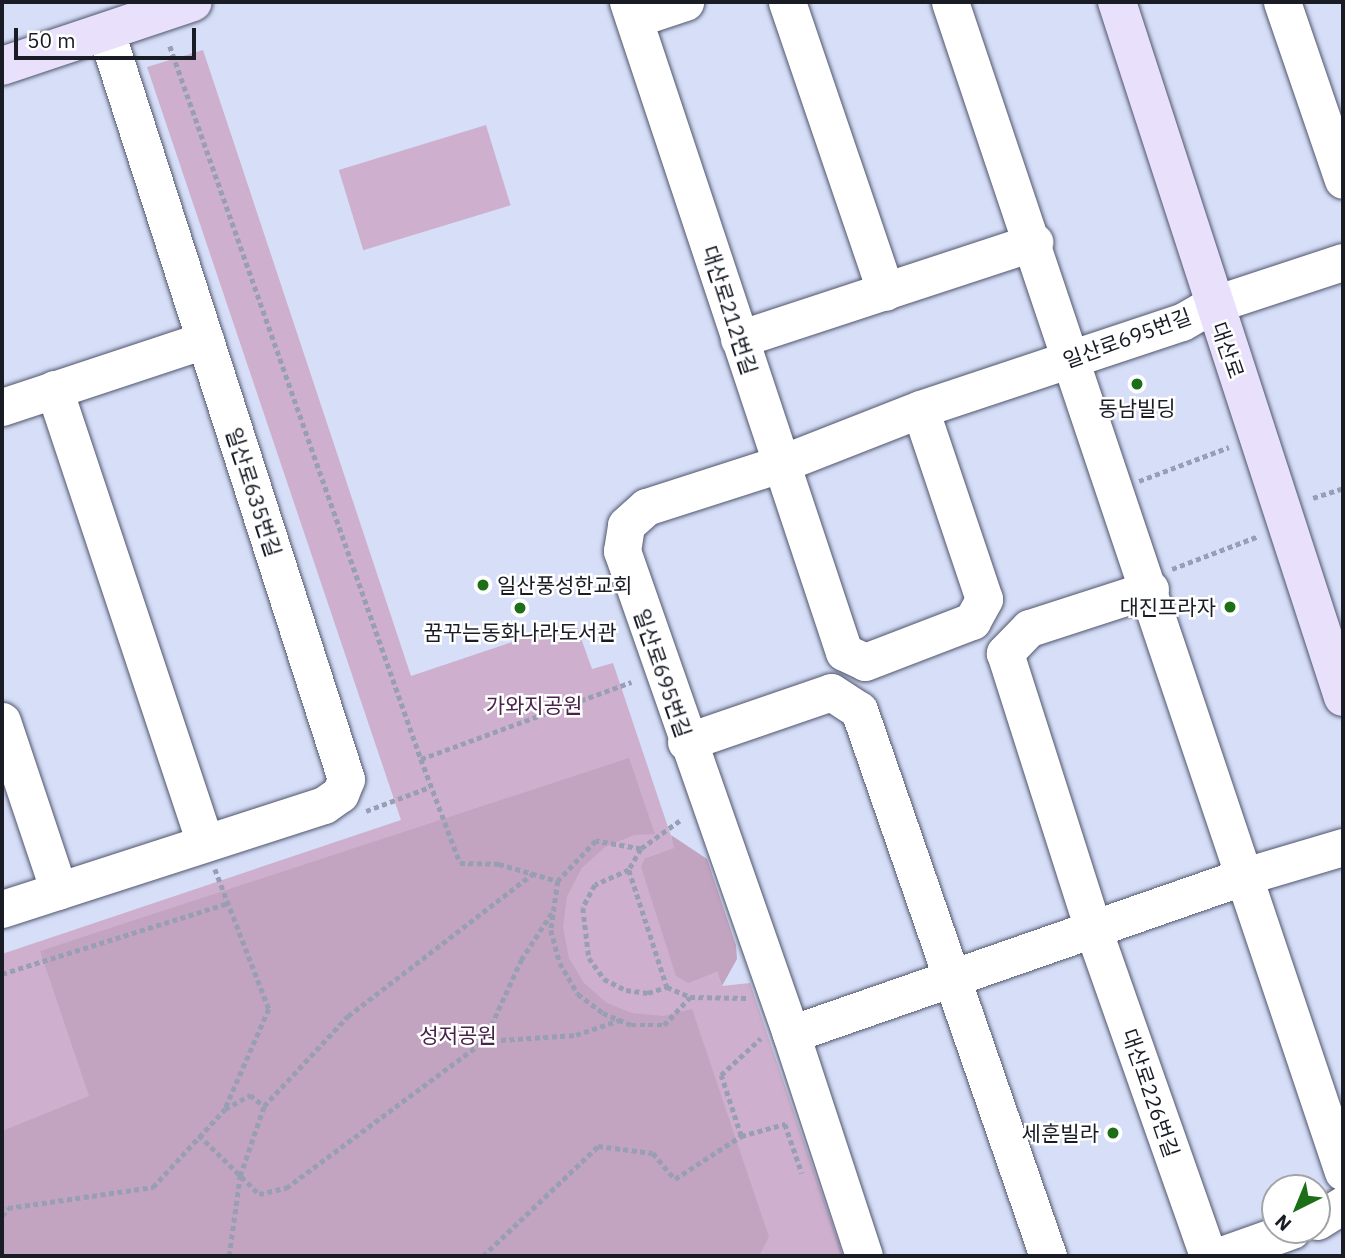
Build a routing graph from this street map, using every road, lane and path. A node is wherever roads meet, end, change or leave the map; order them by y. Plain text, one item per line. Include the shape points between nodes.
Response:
1 (193, 2) edge
2 (685, 2) edge
3 (787, 2) edge
4 (950, 2) edge
5 (1118, 2) edge
6 (1282, 2) edge
7 (631, 10) edge
8 (106, 32) junction
9 (170, 46) dead end
10 (2, 66) edge
11 (1337, 144) edge
12 (1343, 180) edge
13 (1034, 242) junction
14 (1343, 262) edge
15 (886, 292) junction
16 (1212, 305) junction
17 (739, 339) junction
18 (205, 340) junction
19 (1071, 359) junction
20 (54, 389) junction
21 (2, 407) edge
22 (920, 409) junction
23 (1229, 447) dead end
24 (780, 464) junction
25 (1343, 488) edge
26 (1115, 490) junction
27 (1313, 498) dead end
28 (1263, 534) dead end
29 (1156, 578) junction
30 (631, 682) dead end
31 (1343, 696) edge
32 (2, 721) edge
33 (686, 742) junction
34 (421, 758) junction
35 (430, 787) junction
36 (351, 804) junction
37 (680, 821) dead end
38 (1343, 847) edge
39 (641, 849) junction
40 (215, 852) junction
41 (629, 870) junction
42 (535, 872) junction
43 (1245, 876) junction
44 (558, 881) junction
45 (59, 891) junction
46 (228, 903) junction
47 (2, 909) edge
48 (553, 911) junction
49 (1093, 929) junction
50 (2, 974) edge
51 (951, 979) junction
52 (667, 987) junction
53 (690, 997) junction
54 (750, 1007) dead end
55 (620, 1020) junction
56 (775, 1030) junction
57 (484, 1041) junction
58 (264, 1106) junction
59 (225, 1109) junction
60 (199, 1135) junction
61 (741, 1136) junction
62 (1343, 1172) edge
63 (240, 1176) junction
64 (806, 1184) dead end
65 (2, 1216) edge
66 (1261, 1241) edge
67 (229, 1256) edge
68 (483, 1256) edge
69 (864, 1256) edge
70 (1048, 1256) edge
71 (1208, 1256) edge
72 (1219, 1256) edge

1 - 8 main road
2 - 7 street, 대산로212번길
3 - 15 street
4 - 13 street
5 - 16 main road, 대산로
6 - 11 street
7 - 17 street, 대산로212번길
8 - 10 main road
8 - 18 street, 일산로635번길
9 - 34 path
11 - 12 street
13 - 15 street
13 - 19 street
14 - 16 street, 일산로695번길
15 - 17 street
16 - 19 street, 일산로695번길 via 1182,322
16 - 31 main road, 대산로
17 - 24 street, 대산로212번길
18 - 20 street
18 - 36 street, 일산로635번길
19 - 22 street, 일산로695번길
19 - 26 street
20 - 21 street
20 - 40 street
22 - 24 street, 일산로695번길
22 - 24 street, 대산로212번길 via 984,599 972,621 865,662 844,652
23 - 26 path
24 - 33 street, 일산로695번길 via 646,507 626,525 622,551
25 - 27 path
26 - 29 street
28 - 29 path
29 - 43 street
29 - 49 street, 대산로226번길 via 1029,628 1006,653
30 - 34 path
32 - 45 street
33 - 51 street via 831,692 859,710
33 - 56 street, 일산로695번길
34 - 35 path
35 - 36 path
35 - 42 path via 460,863 499,864
36 - 40 street via 324,805
37 - 39 path
38 - 43 street
39 - 41 path
39 - 44 path via 596,841
40 - 45 street
40 - 46 path via 213,864
41 - 52 path
41 - 52 path via 610,874 595,885 583,908 589,958 604,979 626,990 648,993
42 - 44 path
42 - 58 path via 348,1016
43 - 49 street
43 - 62 street
44 - 48 path
45 - 47 street
46 - 50 path
46 - 59 path via 268,1009
48 - 55 path via 551,930 560,963 578,994
48 - 57 path via 522,960
49 - 51 street
49 - 71 street, 대산로226번길
51 - 56 street
51 - 70 street
52 - 53 path
53 - 54 path via 746,997
53 - 55 path via 664,1025 631,1025
55 - 57 path via 576,1035
56 - 61 path via 721,1075
56 - 69 street, 일산로695번길
57 - 63 path via 286,1188 259,1194
58 - 59 path via 250,1095
58 - 63 path
59 - 60 path
60 - 63 path
60 - 65 path via 153,1187 8,1208
61 - 64 path via 785,1124
61 - 68 path via 675,1179 653,1153 598,1146
63 - 67 path
66 - 72 street

